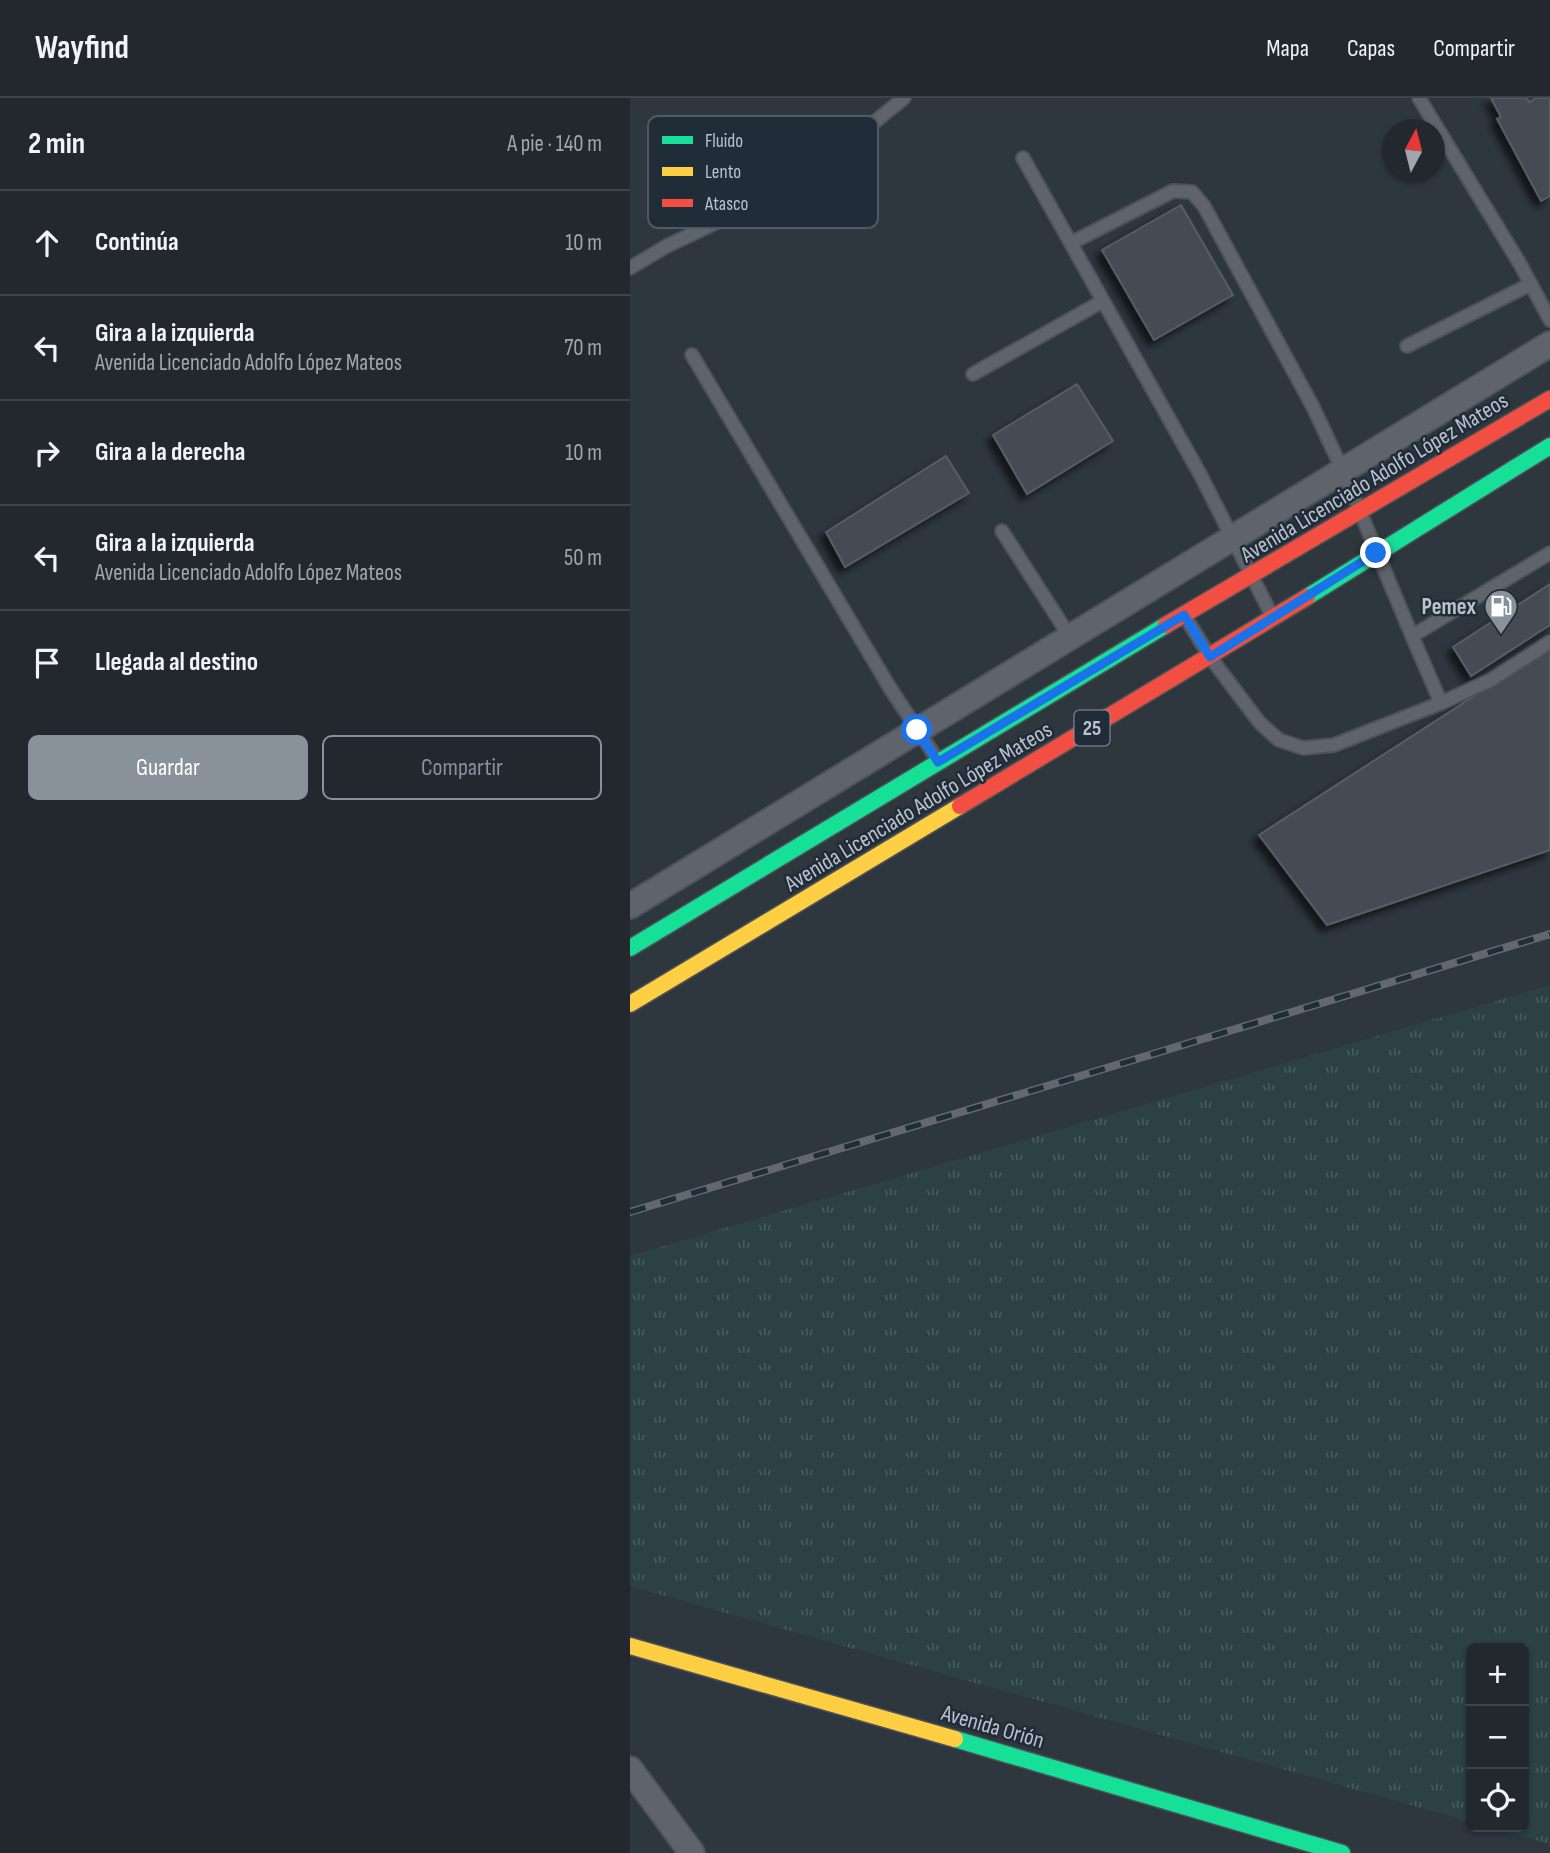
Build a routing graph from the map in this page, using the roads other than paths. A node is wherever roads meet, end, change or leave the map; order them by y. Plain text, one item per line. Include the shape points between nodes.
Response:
1 (904, 98) edge
2 (1419, 98) edge
3 (878, 119) edge
4 (1023, 158) dead end
5 (705, 228) edge
6 (1071, 243) junction
7 (630, 268) edge
8 (1531, 284) junction
9 (1103, 301) junction
10 (1550, 320) edge
11 (1550, 344) edge
12 (1407, 346) dead end
13 (692, 355) dead end
14 (973, 374) dead end
15 (1550, 399) edge
16 (1550, 446) edge
17 (1343, 471) junction
18 (1361, 512) junction
19 (1002, 531) dead end
20 (1232, 538) junction
21 (1376, 553) junction
22 (1550, 553) edge
23 (1251, 577) junction
24 (1184, 615) junction
25 (1273, 618) junction
26 (1412, 636) junction
27 (1070, 637) junction
28 (1550, 642) edge
29 (1210, 657) junction
30 (1441, 703) junction
31 (917, 730) junction
32 (938, 762) junction
33 (630, 906) edge
34 (630, 948) edge
35 (630, 1004) edge
36 (630, 1646) edge
37 (630, 1769) edge
38 (692, 1853) edge
39 (1342, 1853) edge

1 - 3 lane
2 - 8 lane
4 - 6 lane
5 - 7 lane
6 - 9 lane
6 - 17 lane via 1173,191 1192,192 1204,206 1294,372
8 - 10 lane
8 - 12 lane
9 - 14 lane
9 - 20 lane
11 - 17 street
13 - 31 lane
15 - 18 main road, Avenida Licenciado Adolfo López Mateos / 25
16 - 21 main road, Avenida Licenciado Adolfo López Mateos / 25
17 - 18 lane
17 - 20 street
18 - 21 lane
18 - 23 main road, Avenida Licenciado Adolfo López Mateos / 25
19 - 27 lane
20 - 23 lane
20 - 27 street
21 - 25 main road, Avenida Licenciado Adolfo López Mateos / 25
21 - 26 lane
22 - 26 lane
23 - 24 main road, Avenida Licenciado Adolfo López Mateos / 25
23 - 25 lane
24 - 29 lane
24 - 32 main road, Avenida Licenciado Adolfo López Mateos / 25
25 - 29 main road, Avenida Licenciado Adolfo López Mateos / 25
26 - 30 lane
27 - 31 street
28 - 30 lane via 1491,680
29 - 30 lane via 1260,723 1279,740 1303,748 1334,745
29 - 35 main road, Avenida Licenciado Adolfo López Mateos / 25
31 - 32 lane
31 - 33 street
32 - 34 main road, Avenida Licenciado Adolfo López Mateos / 25
36 - 39 main road, Avenida Orión
37 - 38 street

